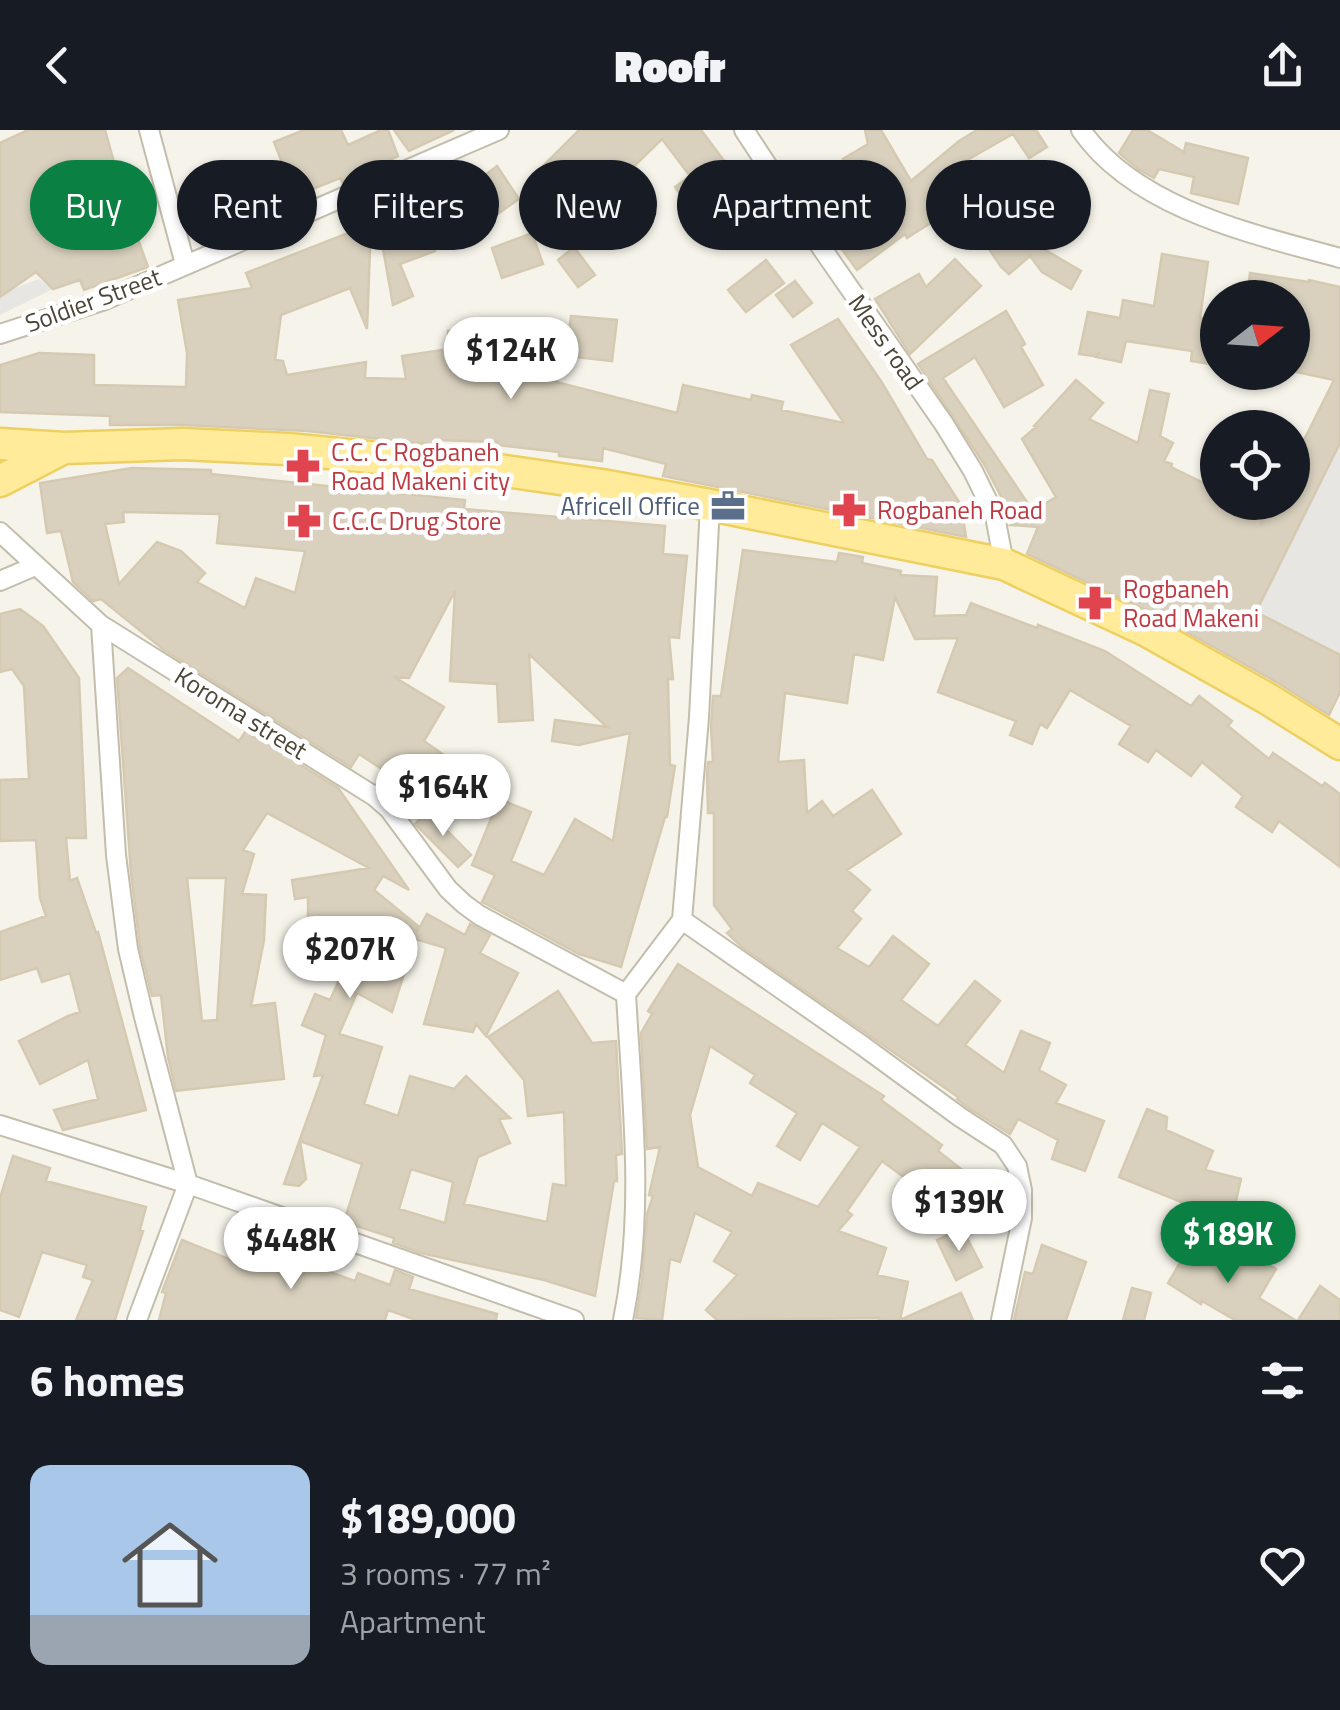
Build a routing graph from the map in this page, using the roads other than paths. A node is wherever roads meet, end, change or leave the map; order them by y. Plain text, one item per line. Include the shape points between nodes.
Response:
1 (149, 130) edge
2 (499, 130) edge
3 (744, 130) edge
4 (1082, 130) edge
5 (1340, 258) edge
6 (186, 264) junction
7 (0, 334) edge
8 (0, 444) edge
9 (65, 448) junction
10 (0, 482) edge
11 (710, 505) junction
12 (0, 532) edge
13 (1004, 564) junction
14 (36, 566) junction
15 (0, 580) edge
16 (101, 625) junction
17 (1340, 744) edge
18 (682, 920) junction
19 (626, 994) junction
20 (0, 1125) edge
21 (188, 1184) junction
22 (137, 1320) edge
23 (574, 1320) edge
24 (623, 1320) edge
25 (1001, 1320) edge

1 - 6 street, Soldier Street
2 - 6 street, Soldier Street
3 - 13 street, Mess road via 973,470 995,516
4 - 5 street via 1126,176 1166,199 1232,228
6 - 7 street, Soldier Street via 105,300
8 - 9 main road
9 - 10 main road
9 - 11 main road via 288,449 492,469
11 - 13 main road
11 - 18 street
12 - 14 street, Koroma street
13 - 17 main road via 1148,631
14 - 15 street
14 - 16 street, Koroma street
16 - 19 street, Koroma street via 374,796 448,888 479,915
16 - 21 street via 128,949
18 - 19 street
18 - 25 street via 1003,1145 1018,1166 1022,1218
19 - 24 street via 637,1167
20 - 21 street
21 - 22 street
21 - 23 street

